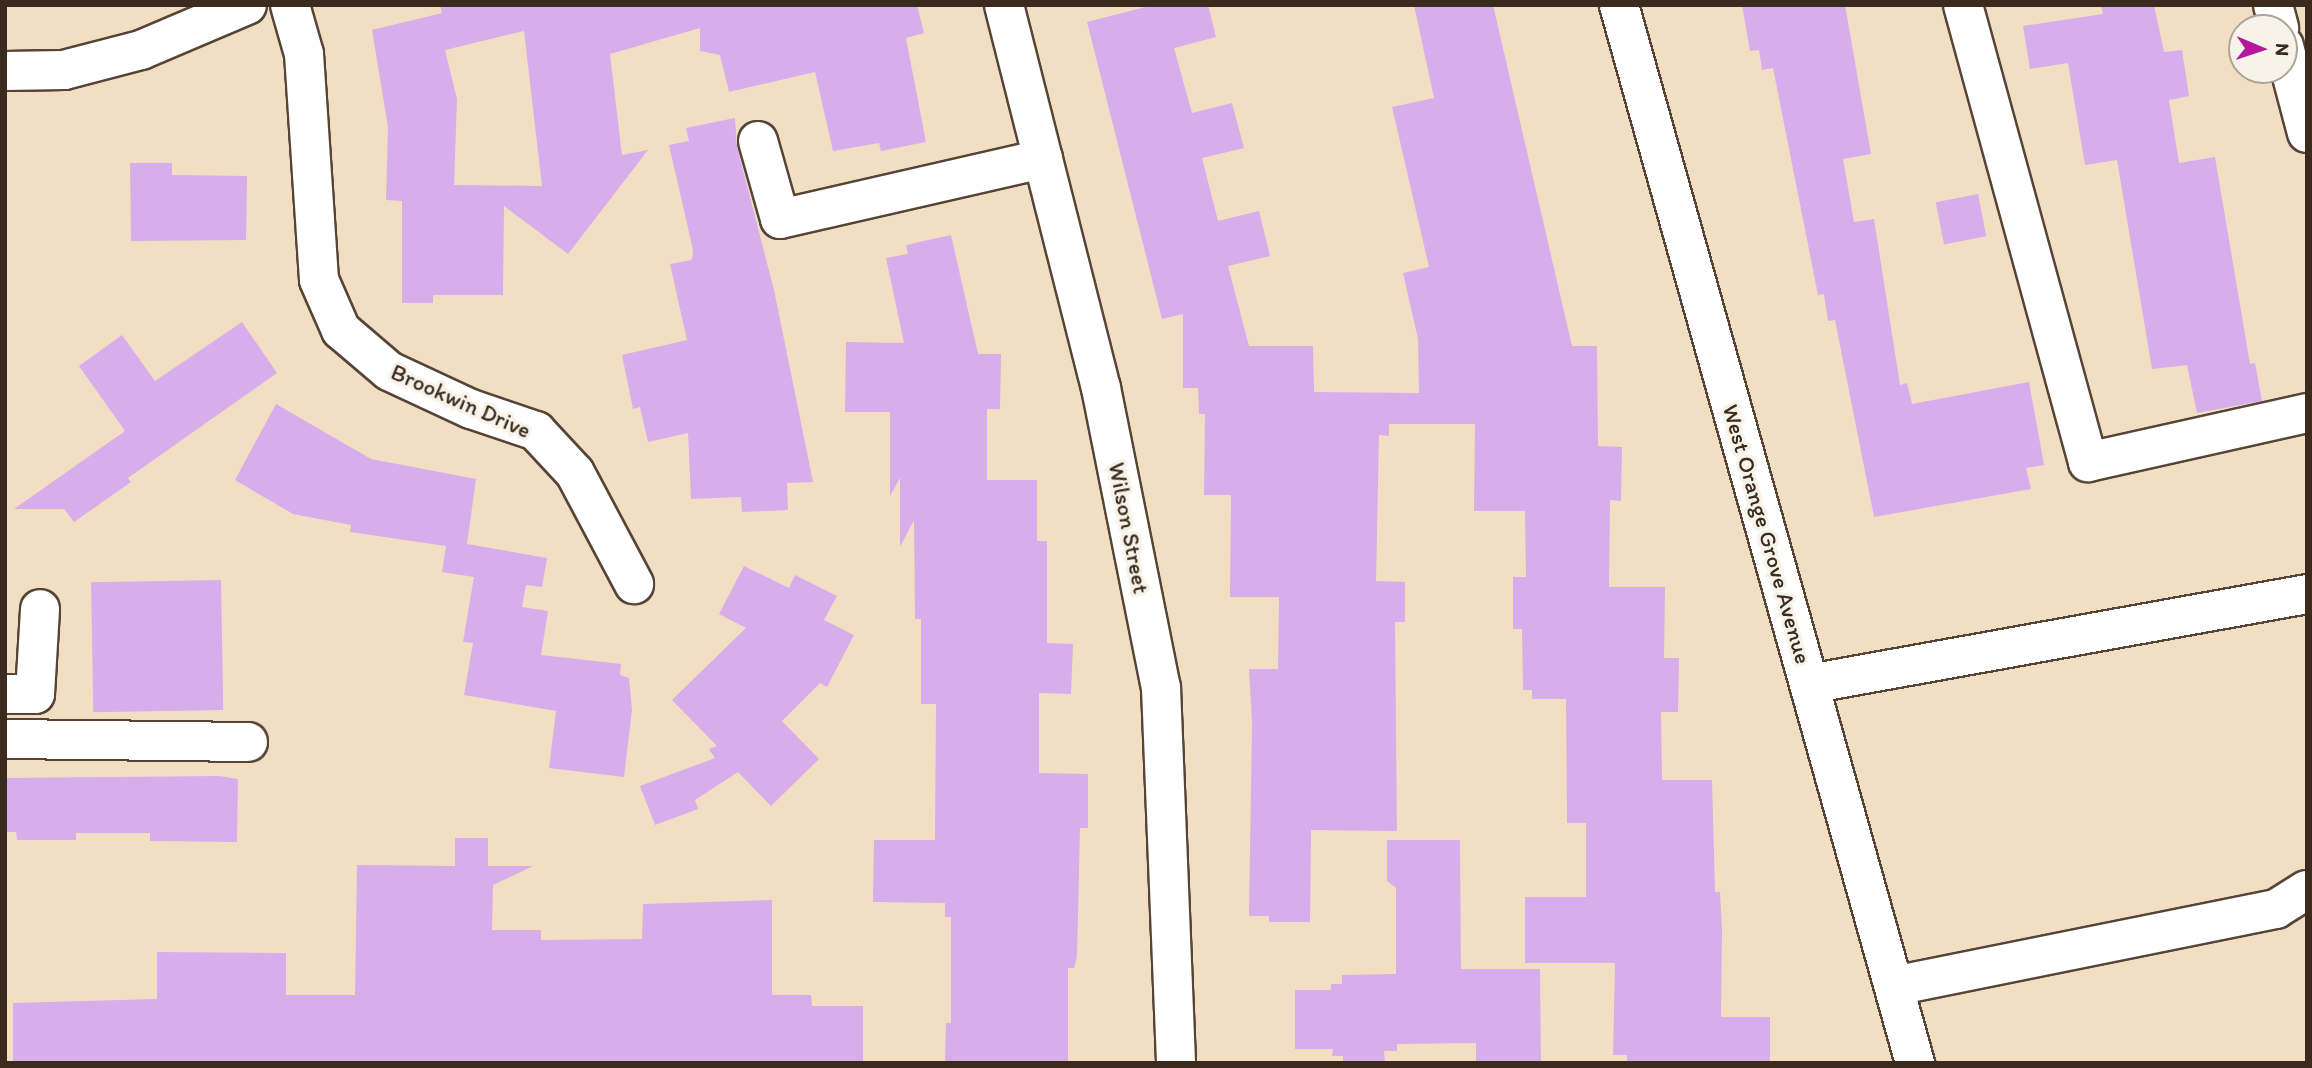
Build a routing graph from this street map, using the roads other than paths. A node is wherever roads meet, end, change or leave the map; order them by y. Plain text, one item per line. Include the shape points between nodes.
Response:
1 (247, 5) edge
2 (290, 5) edge
3 (1004, 5) edge
4 (1619, 5) edge
5 (1963, 5) edge
6 (5, 71) edge
7 (2294, 84) edge
8 (2307, 133) edge
9 (758, 141) dead end
10 (1043, 159) junction
11 (2307, 413) edge
12 (634, 584) dead end
13 (2307, 594) edge
14 (40, 609) dead end
15 (1809, 684) junction
16 (5, 694) edge
17 (5, 739) edge
18 (248, 742) dead end
19 (2307, 890) edge
20 (1894, 986) junction
21 (1176, 1063) edge
22 (1915, 1063) edge

1 - 6 street via 141,50 64,70
2 - 12 street, Brookwin Drive via 304,54 319,280 341,330 389,371 471,409 536,431 575,473
3 - 10 street, Wilson Street
4 - 15 street, West Orange Grove Avenue
5 - 11 street via 2088,462
7 - 8 street
9 - 10 street via 780,219
10 - 21 street, Wilson Street via 1101,388 1161,688
13 - 15 street
14 - 16 street via 35,694
15 - 20 street, West Orange Grove Avenue
17 - 18 street
19 - 20 street via 2276,909
20 - 22 street, West Orange Grove Avenue

